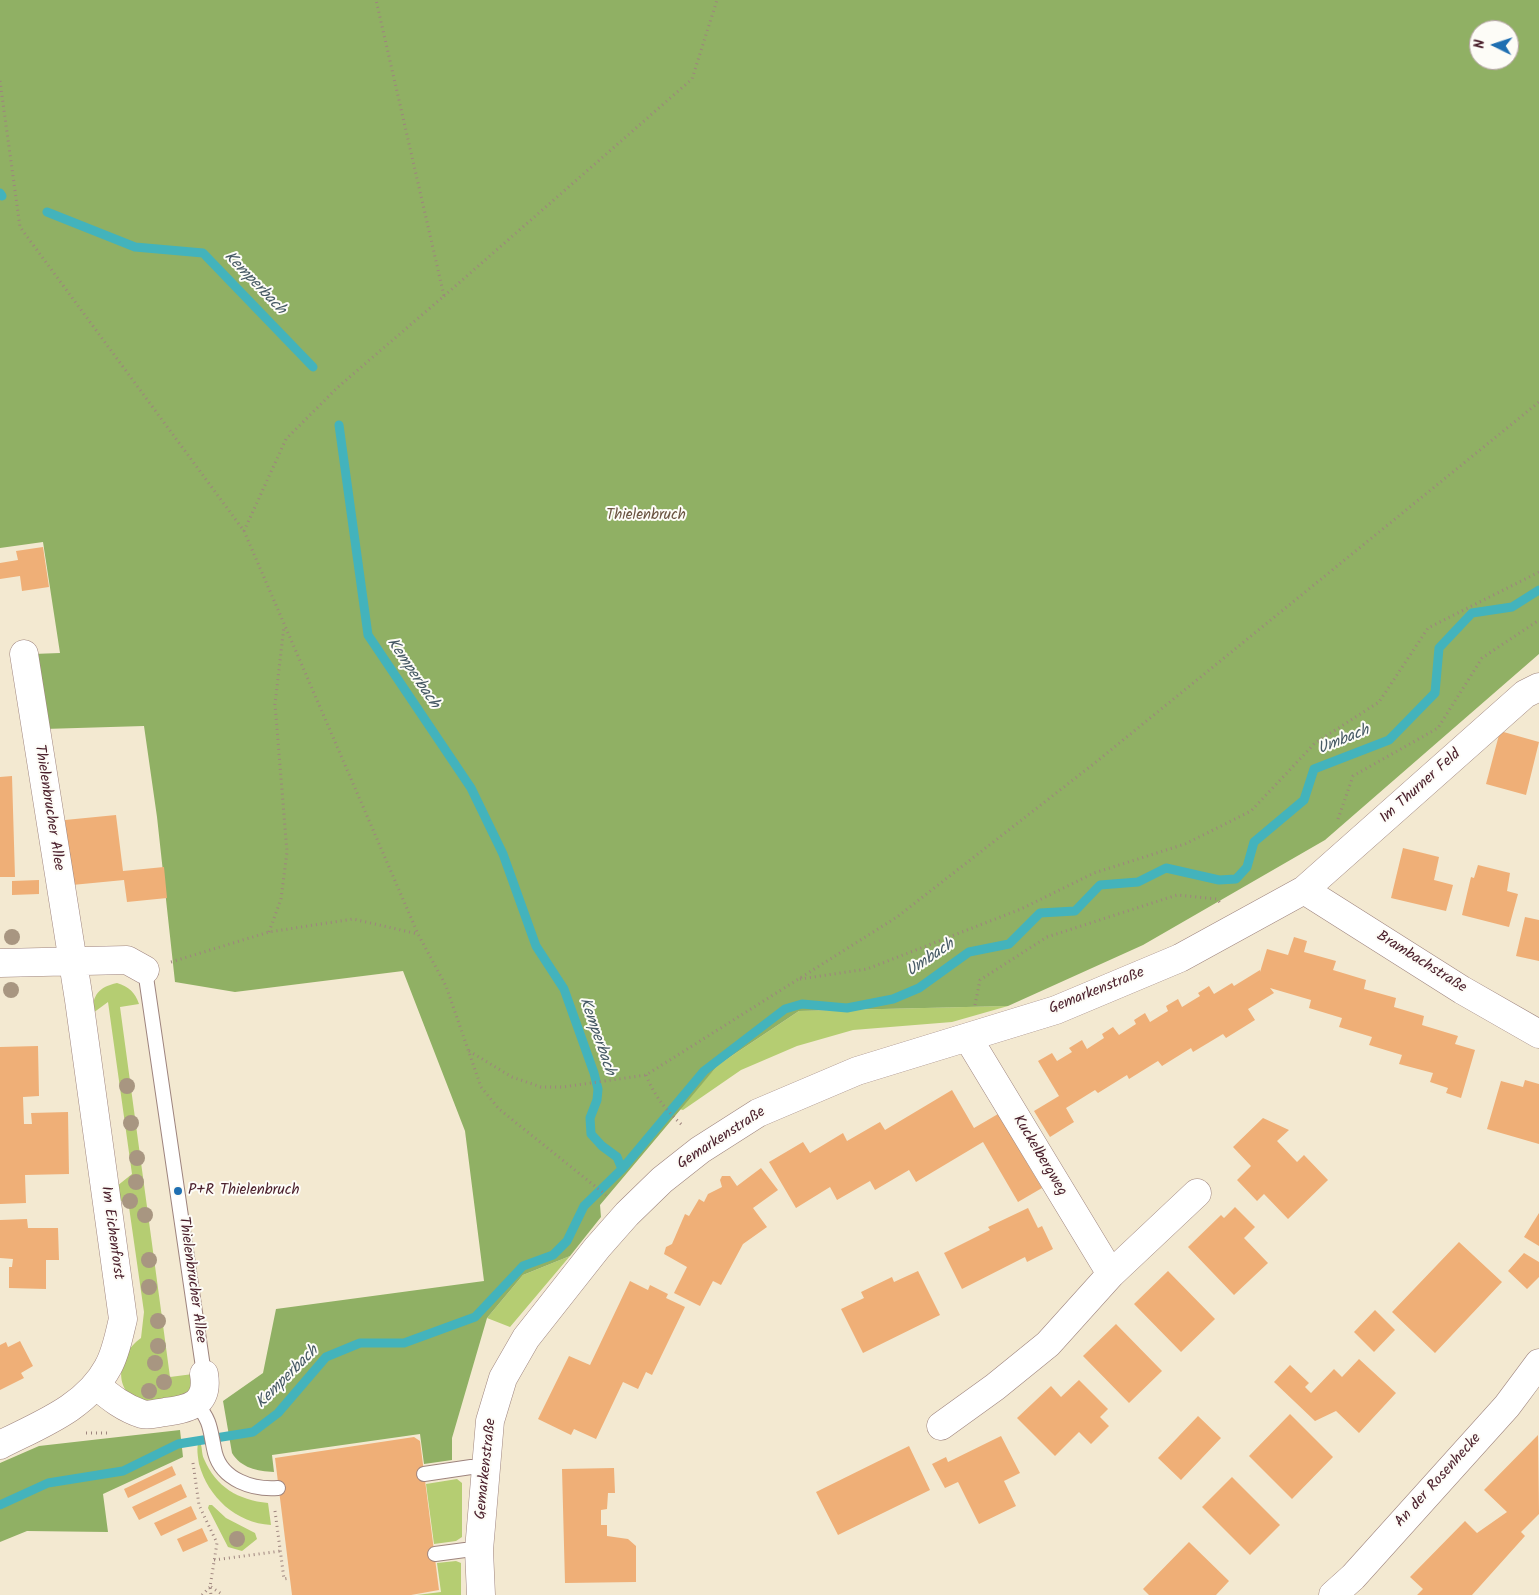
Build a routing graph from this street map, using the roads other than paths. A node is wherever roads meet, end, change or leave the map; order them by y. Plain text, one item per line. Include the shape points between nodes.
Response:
1 (24, 654) dead end
2 (1539, 687) edge
3 (1304, 890) junction
4 (73, 961) junction
5 (0, 963) edge
6 (145, 970) joint
7 (1539, 1034) edge
8 (968, 1038) junction
9 (1197, 1193) dead end
10 (1111, 1274) junction
11 (1539, 1363) edge
12 (204, 1374) joint
13 (96, 1386) junction
14 (196, 1404) junction
15 (941, 1426) dead end
16 (0, 1445) edge
17 (485, 1468) junction
18 (424, 1474) dead end
19 (278, 1488) dead end
20 (479, 1550) junction
21 (435, 1554) dead end
22 (481, 1595) edge
23 (1333, 1595) edge

1 - 4 street, Thielenbrucher Allee
2 - 3 street, Im Thurner Feld via 1524,694
3 - 7 street, Brambachstraße via 1462,990
3 - 8 street, Gemarkenstraße via 1180,958 1056,1010
4 - 5 street
4 - 6 street via 127,960
4 - 13 street, Im Eichenforst via 123,1319 109,1366
6 - 12 lane, Thielenbrucher Allee
8 - 10 street, Kuckelbergweg
8 - 17 street, Gemarkenstraße via 856,1071 758,1112 700,1150 662,1180 626,1214 526,1338 503,1378 490,1421
9 - 10 street
10 - 15 street via 1048,1344
11 - 23 street, An der Rosenhecke via 1507,1406 1353,1577
12 - 14 street, Thielenbrucher Allee via 206,1384 202,1398
13 - 14 street via 122,1406 145,1415 186,1410
13 - 16 street, Im Eichenforst via 80,1402
14 - 19 lane via 205,1413 221,1464 240,1481 264,1489
17 - 18 lane
17 - 20 street, Gemarkenstraße
20 - 21 lane
20 - 22 street, Gemarkenstraße

